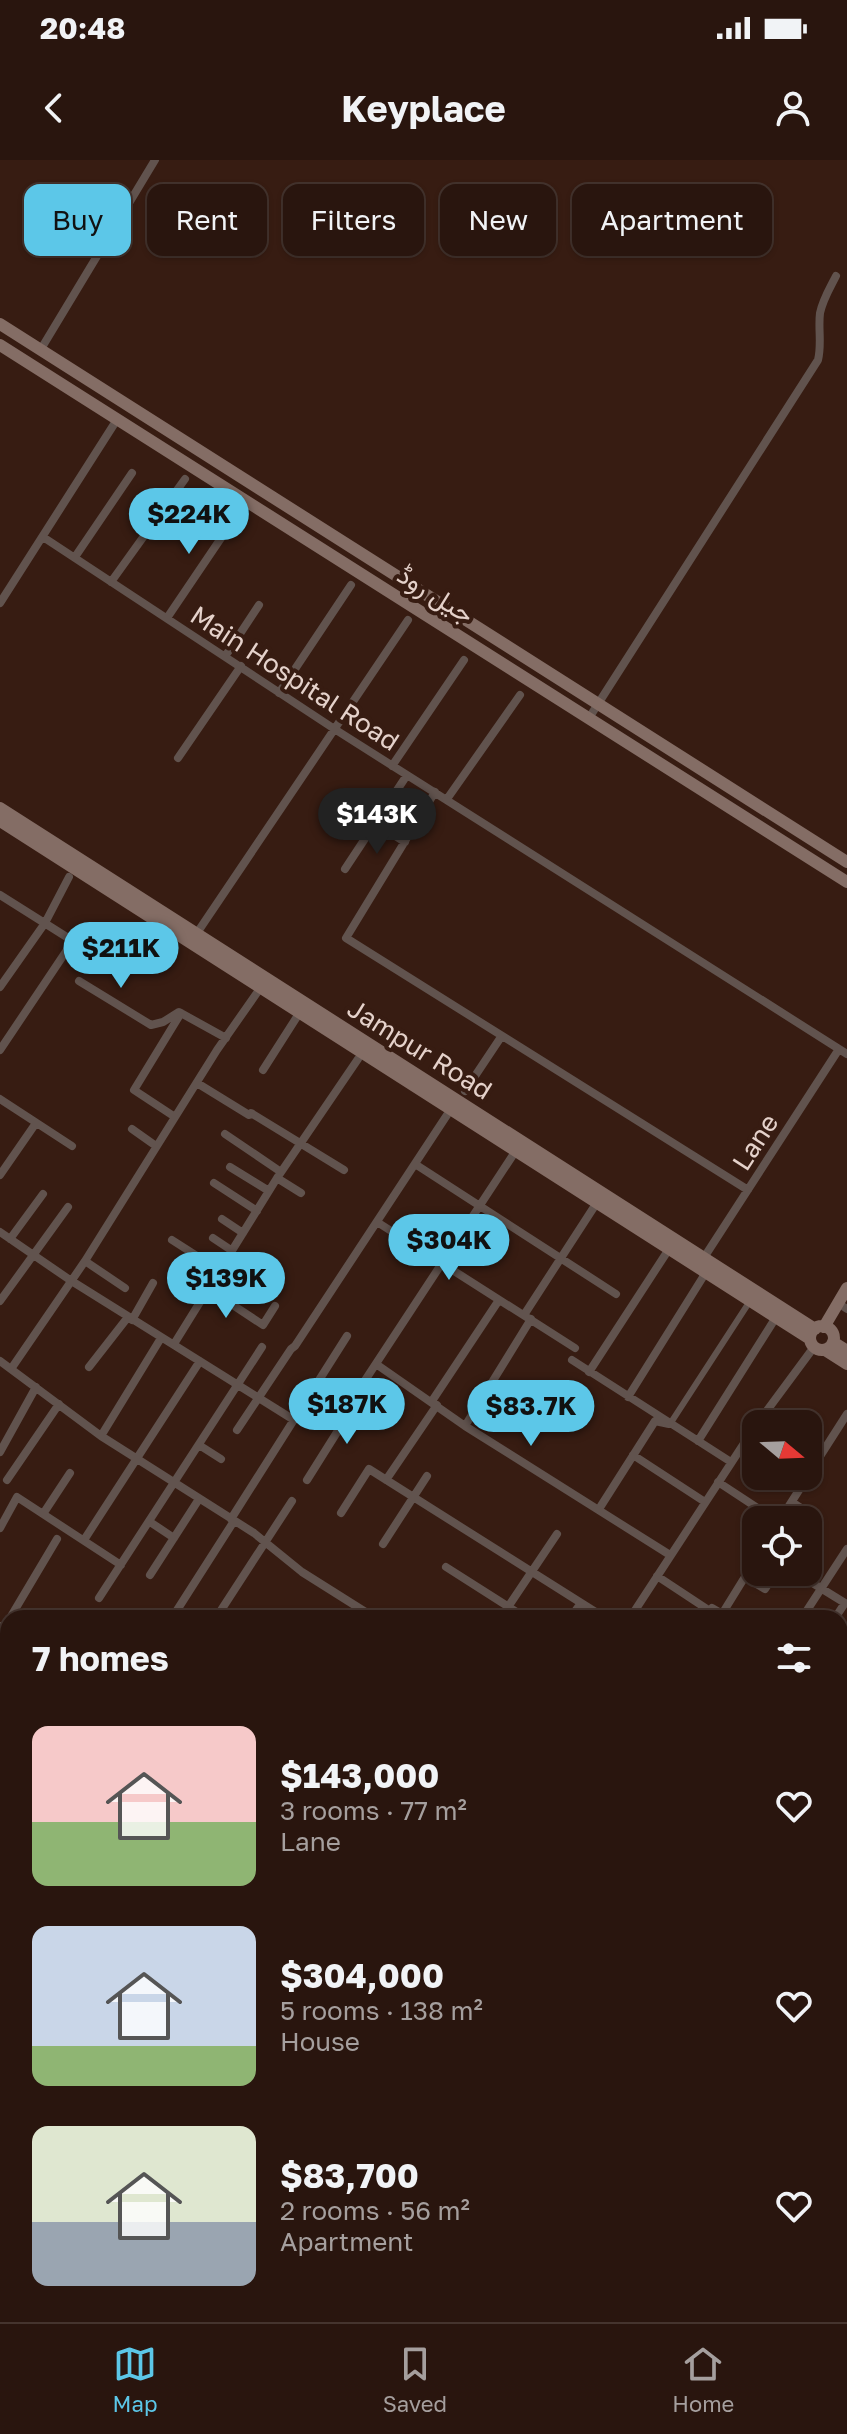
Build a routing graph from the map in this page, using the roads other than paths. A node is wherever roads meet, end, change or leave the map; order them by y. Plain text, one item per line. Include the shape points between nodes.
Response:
1 (155, 160) edge
2 (836, 276) dead end
3 (0, 324) edge
4 (0, 345) edge
5 (41, 349) junction
6 (118, 418) junction
7 (132, 473) dead end
8 (185, 479) dead end
9 (238, 513) dead end
10 (43, 537) junction
11 (75, 557) junction
12 (111, 582) junction
13 (351, 585) dead end
14 (0, 603) edge
15 (259, 605) dead end
16 (167, 618) junction
17 (408, 620) dead end
18 (226, 655) junction
19 (464, 660) dead end
20 (241, 666) junction
21 (279, 693) junction
22 (520, 695) dead end
23 (596, 705) junction
24 (589, 718) junction
25 (336, 730) junction
26 (178, 758) dead end
27 (392, 766) junction
28 (407, 775) junction
29 (435, 792) junction
30 (447, 799) junction
31 (0, 808) edge
32 (0, 821) edge
33 (375, 823) junction
34 (405, 842) junction
35 (847, 862) edge
36 (345, 869) dead end
37 (69, 877) dead end
38 (847, 882) edge
39 (0, 895) edge
40 (45, 923) junction
41 (197, 933) junction
42 (2, 980) edge
43 (79, 981) dead end
44 (261, 987) junction
45 (300, 1012) junction
46 (181, 1013) junction
47 (501, 1037) junction
48 (226, 1038) junction
49 (0, 1050) edge
50 (843, 1051) edge
51 (358, 1059) dead end
52 (263, 1070) dead end
53 (197, 1083) junction
54 (465, 1091) dead end
55 (0, 1099) edge
56 (447, 1115) dead end
57 (175, 1117) junction
58 (36, 1123) junction
59 (132, 1129) dead end
60 (225, 1134) dead end
61 (301, 1144) junction
62 (72, 1146) dead end
63 (156, 1146) junction
64 (513, 1155) dead end
65 (415, 1164) junction
66 (230, 1167) dead end
67 (344, 1170) dead end
68 (0, 1175) edge
69 (279, 1175) junction
70 (214, 1183) dead end
71 (748, 1190) junction
72 (269, 1191) junction
73 (301, 1193) dead end
74 (43, 1194) dead end
75 (479, 1206) junction
76 (68, 1207) dead end
77 (594, 1207) dead end
78 (257, 1211) junction
79 (222, 1219) dead end
80 (377, 1222) junction
81 (0, 1232) edge
82 (243, 1233) junction
83 (213, 1238) dead end
84 (10, 1239) junction
85 (172, 1240) dead end
86 (669, 1249) junction
87 (231, 1250) junction
88 (33, 1255) junction
89 (705, 1256) junction
90 (560, 1258) junction
91 (85, 1261) junction
92 (441, 1265) junction
93 (219, 1270) junction
94 (705, 1272) junction
95 (70, 1280) junction
96 (153, 1283) dead end
97 (125, 1288) dead end
98 (207, 1288) junction
99 (847, 1288) edge
100 (616, 1294) dead end
101 (499, 1300) junction
102 (0, 1301) edge
103 (750, 1301) junction
104 (275, 1306) dead end
105 (846, 1306) edge
106 (528, 1317) junction
107 (130, 1318) junction
108 (773, 1322) dead end
109 (347, 1336) dead end
110 (161, 1338) junction
111 (822, 1338) junction
112 (174, 1344) junction
113 (262, 1347) dead end
114 (575, 1348) dead end
115 (847, 1351) edge
116 (572, 1360) dead end
117 (0, 1361) edge
118 (200, 1361) junction
119 (376, 1364) junction
120 (847, 1364) edge
121 (89, 1367) dead end
122 (11, 1369) junction
123 (589, 1372) junction
124 (237, 1384) junction
125 (36, 1387) junction
126 (258, 1397) junction
127 (628, 1397) junction
128 (435, 1403) junction
129 (59, 1404) junction
130 (767, 1410) edge
131 (847, 1414) edge
132 (294, 1420) junction
133 (670, 1424) junction
134 (465, 1426) junction
135 (841, 1426) edge
136 (237, 1430) dead end
137 (101, 1436) junction
138 (698, 1441) junction
139 (199, 1445) junction
140 (742, 1445) edge
141 (0, 1452) edge
142 (633, 1455) junction
143 (822, 1455) edge
144 (136, 1458) junction
145 (221, 1459) dead end
146 (731, 1462) junction
147 (70, 1473) dead end
148 (427, 1476) dead end
149 (7, 1480) dead end
150 (307, 1480) dead end
151 (386, 1480) junction
152 (718, 1482) junction
153 (174, 1484) junction
154 (799, 1490) edge
155 (414, 1498) junction
156 (199, 1499) junction
157 (292, 1501) dead end
158 (705, 1502) junction
159 (792, 1502) junction
160 (754, 1506) edge
161 (789, 1506) edge
162 (798, 1506) edge
163 (599, 1509) junction
164 (341, 1513) dead end
165 (43, 1514) junction
166 (233, 1520) junction
167 (150, 1522) junction
168 (0, 1528) edge
169 (557, 1534) dead end
170 (174, 1538) junction
171 (57, 1539) dead end
172 (84, 1540) junction
173 (265, 1542) junction
174 (383, 1544) dead end
175 (847, 1549) edge
176 (670, 1555) junction
177 (121, 1565) junction
178 (446, 1567) dead end
179 (531, 1572) junction
180 (150, 1575) dead end
181 (657, 1576) junction
182 (742, 1583) edge
183 (816, 1586) edge
184 (821, 1589) junction
185 (99, 1598) dead end
186 (581, 1603) junction
187 (508, 1607) junction
188 (15, 1610) edge
189 (177, 1610) edge
190 (224, 1610) edge
191 (362, 1610) edge
192 (513, 1610) edge
193 (576, 1610) edge
194 (592, 1610) edge
195 (636, 1610) edge
196 (708, 1610) edge
197 (728, 1610) edge
198 (807, 1610) edge
199 (842, 1610) edge

1 - 5 street
2 - 23 street via 820,312 818,360
3 - 5 main road, جیل روڈ
4 - 6 main road, جیل روڈ
5 - 23 main road, جیل روڈ
6 - 10 street
6 - 24 main road, جیل روڈ
7 - 11 street
8 - 12 street
9 - 16 street
10 - 11 street, Main Hospital Road
10 - 14 street
11 - 12 street, Main Hospital Road
12 - 16 street, Main Hospital Road
13 - 21 street
15 - 18 street
16 - 18 street, Main Hospital Road
17 - 25 street
18 - 20 street, Main Hospital Road
19 - 27 street
20 - 21 street, Main Hospital Road
20 - 26 street
21 - 25 street, Main Hospital Road
22 - 30 street
23 - 24 street
23 - 35 main road, جیل روڈ
24 - 38 main road, جیل روڈ
25 - 27 street, Main Hospital Road
25 - 41 street
27 - 28 street, Main Hospital Road
28 - 29 street, Main Hospital Road
28 - 33 street
29 - 30 street, Main Hospital Road
29 - 34 street
30 - 50 street, Main Hospital Road
31 - 41 main road, Jampur Road
32 - 44 main road, Jampur Road
33 - 34 street
33 - 36 street
34 - 47 street via 346,938
37 - 40 street
39 - 40 street
40 - 42 street
40 - 49 street via 73,941
41 - 89 main road, Jampur Road
43 - 46 street via 151,1025
44 - 45 main road, Jampur Road
44 - 48 street
45 - 52 street
45 - 86 main road, Jampur Road
46 - 48 street
46 - 57 street via 134,1090
47 - 54 street
47 - 71 street
48 - 53 street
50 - 71 street, Lane
51 - 61 street
53 - 57 street
53 - 61 street
55 - 58 street
56 - 65 street
57 - 63 street
58 - 62 street
58 - 68 street
59 - 63 street
60 - 69 street
61 - 67 street
61 - 69 street
63 - 91 street
64 - 75 street
65 - 75 street
65 - 80 street
66 - 72 street
69 - 72 street
69 - 73 street
70 - 78 street
71 - 89 street, Lane
72 - 78 street
74 - 84 street
75 - 90 street
75 - 92 street
76 - 88 street
77 - 90 street
78 - 82 street
79 - 82 street
80 - 92 street
80 - 126 street
81 - 84 street
82 - 87 street
83 - 87 street
84 - 88 street
85 - 93 street
86 - 94 main road, Jampur Road
86 - 123 street
87 - 93 street
88 - 95 street
88 - 102 street
89 - 94 street
89 - 111 main road, Jampur Road
90 - 100 street
90 - 106 street
91 - 95 street
91 - 97 street
92 - 101 street
92 - 119 street
93 - 98 street
94 - 103 main road, Jampur Road
94 - 127 street
95 - 107 street
95 - 122 street
96 - 107 street
98 - 104 street via 263,1325
98 - 112 street
99 - 111 main road
101 - 106 street
101 - 128 street
103 - 111 main road, Jampur Road
103 - 133 street
105 - 111 main road
106 - 114 street
106 - 134 street
107 - 110 street
107 - 121 street
108 - 138 street
109 - 132 street
110 - 112 street
110 - 137 street
111 - 115 main road, Jampur Road
111 - 120 main road, Jampur Road
111 - 130 street
112 - 118 street
113 - 124 street
116 - 123 street
117 - 122 street
118 - 124 street
118 - 144 street
119 - 128 street
119 - 150 street
122 - 125 street
123 - 127 street
124 - 126 street
124 - 139 street
125 - 129 street
125 - 141 street
126 - 132 street
126 - 136 street
127 - 133 street
128 - 134 street
128 - 151 street
129 - 137 street
129 - 149 street
131 - 135 street
132 - 166 street
133 - 138 street
133 - 142 street via 655,1421
134 - 163 street
135 - 143 street
137 - 144 street
138 - 146 street
139 - 145 street
139 - 153 street
140 - 146 street
142 - 158 street
142 - 163 street
144 - 153 street
144 - 172 street
146 - 152 street
147 - 165 street
148 - 155 street
151 - 155 street
151 - 164 street via 369,1469
152 - 158 street
152 - 160 street
153 - 156 street
153 - 167 street
154 - 159 street
155 - 174 street
155 - 179 street
156 - 166 street
156 - 170 street
157 - 173 street
158 - 176 street
159 - 161 street
159 - 162 street
163 - 176 street
165 - 168 street via 17,1497
165 - 172 street
166 - 173 street
166 - 189 street
167 - 170 street
167 - 177 street
169 - 179 street
170 - 180 street
171 - 188 street
172 - 177 street
173 - 190 street
173 - 191 street
175 - 184 street
176 - 181 street
177 - 185 street
178 - 187 street
179 - 186 street
179 - 187 street
181 - 195 street
181 - 196 street
182 - 197 street
183 - 184 street
184 - 198 street
184 - 199 street via 845,1603
186 - 193 street
186 - 194 street
187 - 192 street

